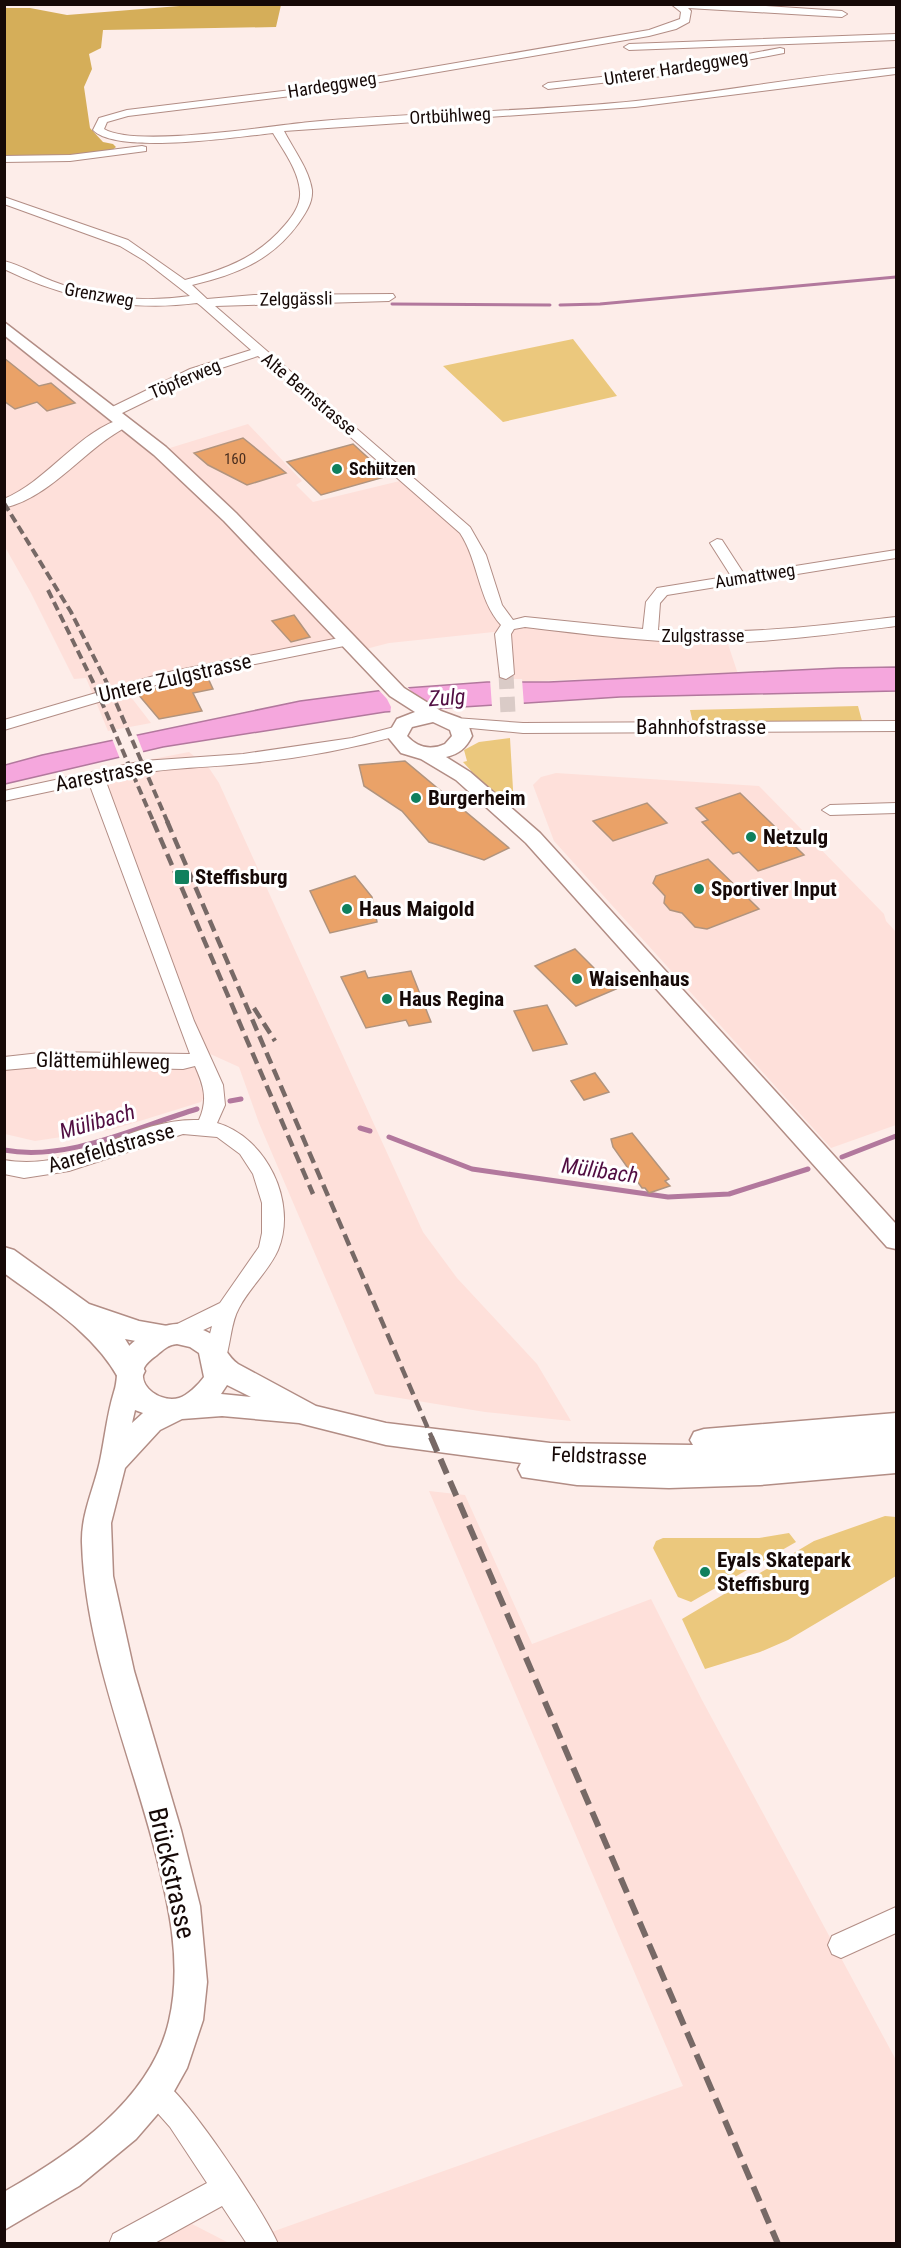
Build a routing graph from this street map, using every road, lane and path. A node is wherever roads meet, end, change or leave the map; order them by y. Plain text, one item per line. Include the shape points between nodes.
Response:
1 (677, 4) edge
2 (842, 14) dead end
3 (897, 37) edge
4 (798, 41) junction
5 (551, 50) junction
6 (897, 71) edge
7 (548, 86) dead end
8 (277, 129) junction
9 (232, 134) junction
10 (4, 159) edge
11 (4, 200) edge
12 (26, 208) junction
13 (4, 216) edge
14 (4, 264) edge
15 (183, 284) junction
16 (389, 297) dead end
17 (200, 301) junction
18 (4, 327) edge
19 (259, 352) junction
20 (119, 417) junction
21 (4, 504) edge
22 (717, 543) dead end
23 (897, 554) edge
24 (740, 578) junction
25 (897, 622) edge
26 (509, 625) junction
27 (650, 636) junction
28 (349, 641) junction
29 (506, 674) tunnel mouth
30 (393, 688) junction
31 (433, 715) junction
32 (402, 724) junction
33 (4, 725) edge
34 (897, 726) edge
35 (456, 737) junction
36 (353, 743) junction
37 (416, 751) junction
38 (94, 776) junction
39 (463, 776) junction
40 (4, 796) edge
41 (897, 808) edge
42 (830, 810) dead end
43 (201, 1059) junction
44 (4, 1064) edge
45 (205, 1128) junction
46 (4, 1167) edge
47 (897, 1240) edge
48 (4, 1258) edge
49 (227, 1309) junction
50 (79, 1312) junction
51 (170, 1335) junction
52 (216, 1360) junction
53 (131, 1376) junction
54 (183, 1408) junction
55 (304, 1414) junction
56 (897, 1424) edge
57 (393, 1436) junction
58 (897, 1442) edge
59 (897, 1462) edge
60 (113, 1463) junction
61 (897, 1920) edge
62 (841, 1945) dead end
63 (156, 2090) junction
64 (227, 2188) junction
65 (4, 2211) edge
66 (123, 2244) edge
67 (264, 2244) edge

1 - 2 street
1 - 5 street, Hardeggweg via 685,9 686,18 672,27
3 - 4 street, Unterer Hardeggweg
4 - 5 street, Unterer Hardeggweg
4 - 7 street, Unterer Hardeggweg via 794,48 674,71
5 - 9 street, Hardeggweg via 316,90 127,113 107,118 98,127 104,135 131,139
6 - 8 street, Ortbühlweg via 635,104
8 - 9 street, Ortbühlweg
8 - 15 street via 306,190 298,217 259,258 222,274
9 - 10 street, Ortbühlweg via 225,139 70,158
11 - 12 street, Alte Bernstrasse
12 - 13 street
12 - 15 street, Alte Bernstrasse via 133,248
14 - 17 street, Grenzweg via 50,286 94,297 149,304
15 - 17 street, Alte Bernstrasse
16 - 17 street, Zelggässli
17 - 19 street, Alte Bernstrasse
18 - 20 main road
19 - 20 street, Töpferweg via 195,372
19 - 26 street, Alte Bernstrasse via 465,531 483,562 496,612
20 - 21 street, Töpferweg via 46,483
20 - 28 main road via 218,504
22 - 24 street
23 - 24 street, Aumattweg
24 - 27 street, Aumattweg via 658,593 651,609
25 - 27 street, Zulgstrasse via 726,638
26 - 27 street, Zulgstrasse via 525,622
26 - 29 street via 503,634
28 - 30 main road
28 - 33 street, Untere Zulgstrasse via 172,676
30 - 31 main road
30 - 32 main road
31 - 32 main road
31 - 35 main road
32 - 36 street
32 - 37 main road via 399,741
34 - 35 street, Bahnhofstrasse via 507,720 497,732
35 - 37 main road via 443,752
35 - 39 main road
36 - 37 street
36 - 38 street, Aarestrasse via 204,763 159,764
37 - 39 main road
38 - 40 street, Aarestrasse
38 - 43 street
39 - 47 main road via 540,845
41 - 42 street
43 - 44 street, Glättemühleweg via 49,1059
43 - 45 street via 215,1095
45 - 46 street, Aarefeldstrasse via 167,1131 58,1166 34,1170
45 - 49 street, Aarefeldstrasse via 229,1134 246,1146 264,1177 274,1211 269,1247
48 - 50 highway
49 - 51 street, Aarefeldstrasse
49 - 52 street, Aarefeldstrasse
50 - 51 highway via 145,1334
50 - 53 highway via 120,1353
51 - 52 main road via 204,1343
51 - 53 main road via 133,1359
52 - 54 main road via 214,1385
52 - 55 main road, Feldstrasse via 236,1378
53 - 54 main road via 136,1394 145,1403 158,1409
53 - 60 main road, Brückstrasse
54 - 55 main road, Feldstrasse via 222,1405
54 - 60 main road, Brückstrasse via 150,1422
55 - 57 main road, Feldstrasse
56 - 57 main road via 688,1441 458,1434
57 - 58 main road, Feldstrasse via 518,1453 617,1458 755,1455
57 - 59 main road via 478,1461 603,1475 717,1475
60 - 63 main road, Brückstrasse via 97,1515 98,1568 113,1646 183,1897 191,1963 187,2020 177,2052
61 - 62 street
63 - 64 street via 180,2116
63 - 65 main road, Brückstrasse via 134,2118 89,2158
64 - 66 street
64 - 67 street

